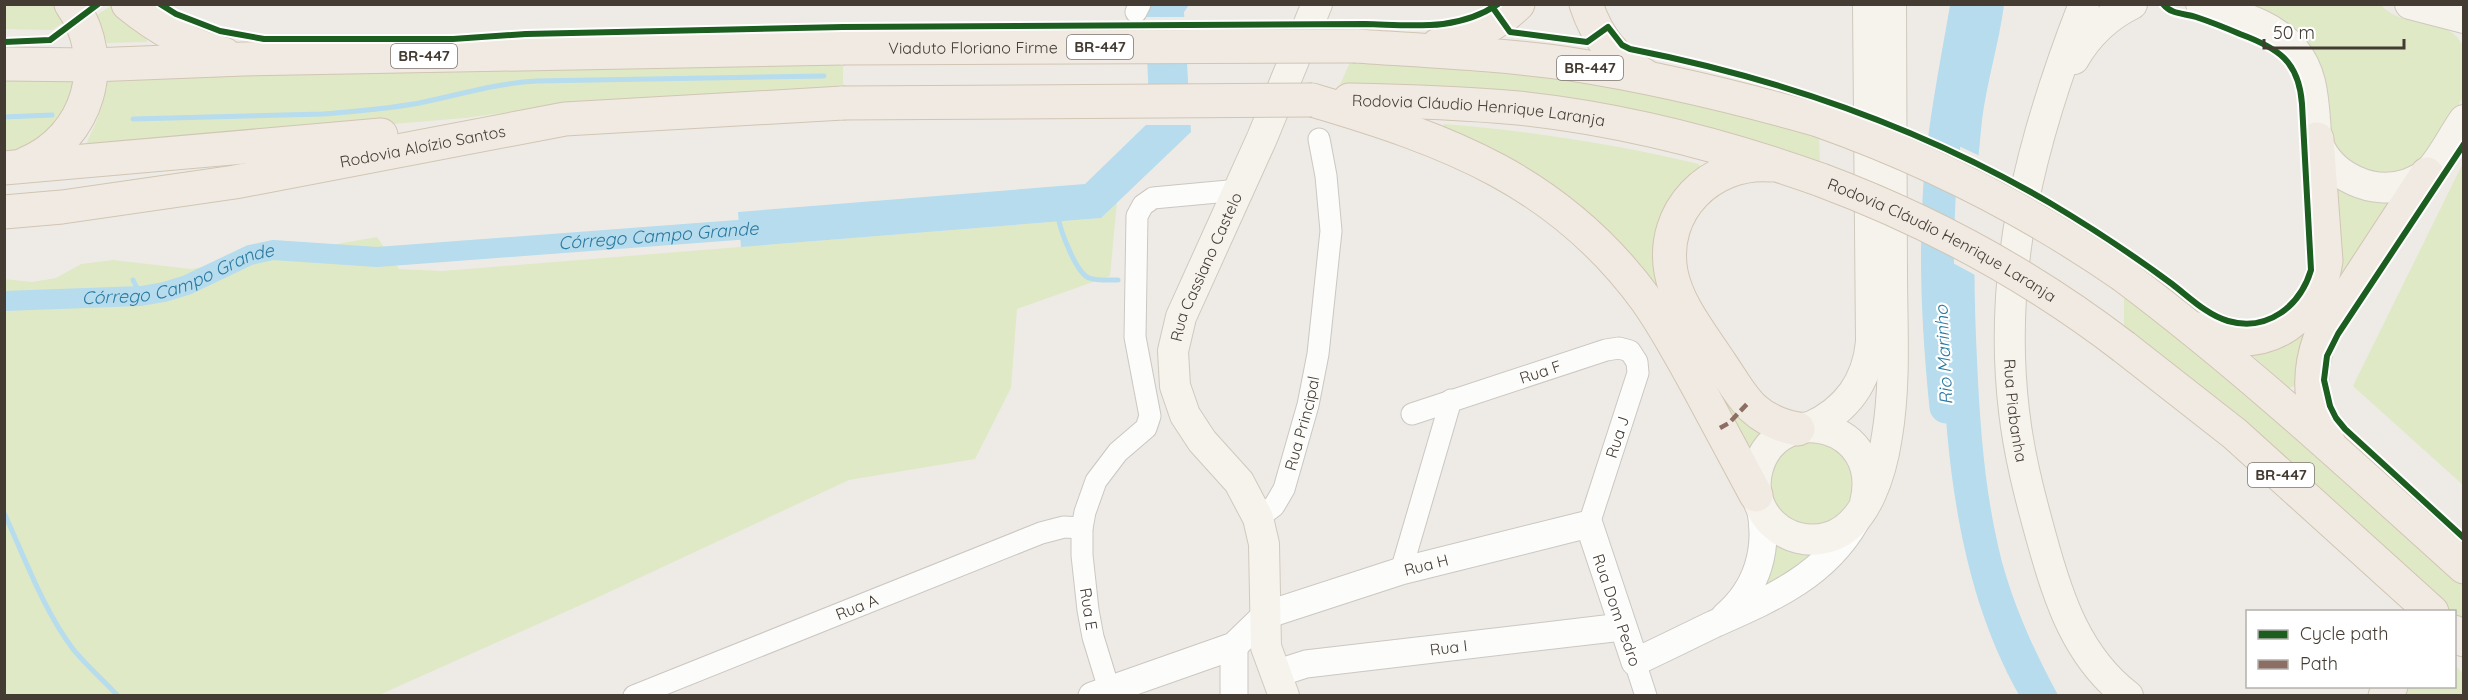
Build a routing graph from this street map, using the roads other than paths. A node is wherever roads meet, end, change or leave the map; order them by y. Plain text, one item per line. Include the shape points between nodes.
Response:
1 (71, 4) edge
2 (128, 4) edge
3 (1317, 4) edge
4 (1518, 4) edge
5 (1586, 4) edge
6 (1868, 4) edge
7 (1891, 4) edge
8 (2084, 4) edge
9 (2132, 4) edge
10 (2200, 4) edge
11 (1395, 48) junction
12 (243, 59) junction
13 (4, 64) edge
14 (91, 65) junction
15 (1654, 80) junction
16 (2051, 101) junction
17 (1326, 102) junction
18 (565, 119) junction
19 (2463, 120) edge
20 (1319, 139) dead end
21 (2317, 139) junction
22 (1781, 166) junction
23 (11, 168) edge
24 (2427, 174) junction
25 (1239, 190) junction
26 (4, 212) edge
27 (2190, 326) junction
28 (1630, 351) joint
29 (1451, 400) junction
30 (1412, 414) dead end
31 (1804, 428) junction
32 (2336, 453) junction
33 (1758, 501) junction
34 (1862, 508) junction
35 (1258, 518) junction
36 (1589, 524) junction
37 (1082, 528) junction
38 (2378, 562) junction
39 (2463, 567) edge
40 (1401, 571) junction
41 (2402, 610) edge
42 (2430, 610) edge
43 (1266, 615) junction
44 (1715, 624) junction
45 (1622, 627) junction
46 (1234, 646) junction
47 (1635, 662) junction
48 (1280, 685) edge
49 (1103, 693) edge
50 (634, 696) edge
51 (1234, 696) edge
52 (1646, 696) edge
53 (2128, 696) edge

1 - 14 main road via 85,27
2 - 12 main road via 191,43
3 - 25 main road, Rua Cassiano Castelo
4 - 11 main road via 1496,22 1458,40 1437,46
5 - 15 main road via 1606,44 1627,65
6 - 31 main road via 1869,358 1849,400 1825,420
7 - 34 main road via 1890,416 1883,458
8 - 16 main road, Rua Piabanha
9 - 16 main road, Rua Piabanha via 2091,33
10 - 21 main road via 2261,25 2296,51 2312,88
11 - 12 main road, Viaduto Floriano Firme / BR-447, bridge via 843,48
11 - 15 main road, BR-447 via 1525,59
12 - 14 main road, BR-447
13 - 14 main road, BR-447
14 - 23 main road via 85,102 66,136 36,160
15 - 27 main road, BR-447, bridge via 1818,120 1899,151 1977,187 2052,229
16 - 53 main road, Rua Piabanha via 2030,168 2013,259 2009,341 2014,412 2026,483 2062,605 2089,655
17 - 18 main road, Rodovia Aloízio Santos / BR-447, bridge via 843,103
17 - 22 main road, Rodovia Cláudio Henrique Laranja / BR-447 via 1436,102 1561,114 1684,138
17 - 33 main road via 1423,135 1482,161 1542,198 1592,238 1630,279 1664,326
18 - 23 main road
18 - 26 main road, Rodovia Aloízio Santos / BR-447 via 235,182
19 - 24 main road
20 - 35 street, Rua Principal via 1331,231 1318,354 1284,489 1274,506
21 - 24 main road via 2329,162 2361,184 2388,188
21 - 27 main road via 2326,261 2314,298 2297,319 2262,337 2224,337
22 - 31 main road via 1734,170 1697,189 1675,221 1669,260 1679,297 1743,397 1774,423
22 - 38 main road, Rodovia Cláudio Henrique Laranja / BR-447, bridge via 1901,212 1979,251 2053,296 2235,434
24 - 32 main road via 2327,324 2315,352 2312,397 2320,427
25 - 35 main road, Rua Cassiano Castelo via 1181,317 1172,368 1185,415 1202,441 1239,482
25 - 37 street, Rua E via 1153,198 1139,210 1135,337 1150,416 1146,428 1118,452 1096,481
27 - 32 main road, BR-447
28 - 29 street, Rua F via 1606,350
28 - 36 street, Rua J via 1638,373
29 - 30 street, Rua F
29 - 40 street
31 - 33 main road via 1776,440 1761,459 1755,482
31 - 34 main road via 1834,432 1858,451 1868,479
32 - 39 main road, BR-447
33 - 34 main road via 1779,530 1807,540 1842,531
33 - 44 street via 1763,551 1754,580 1737,605
34 - 44 street via 1838,548 1815,570 1770,599
35 - 43 main road via 1264,544
36 - 40 street, Rua H
36 - 45 street, Rua Dom Pedro
37 - 49 street, Rua E via 1088,610
37 - 50 street, Rua A via 1064,527 1041,533
38 - 41 main road
38 - 42 main road, Rodovia Cláudio Henrique Laranja / BR-447
40 - 43 street, Rua H
43 - 46 street
43 - 48 main road via 1266,646
44 - 47 street
45 - 47 street, Rua Dom Pedro
45 - 48 street, Rua I via 1306,664
46 - 49 street
46 - 51 street
47 - 52 street, Rua Dom Pedro

